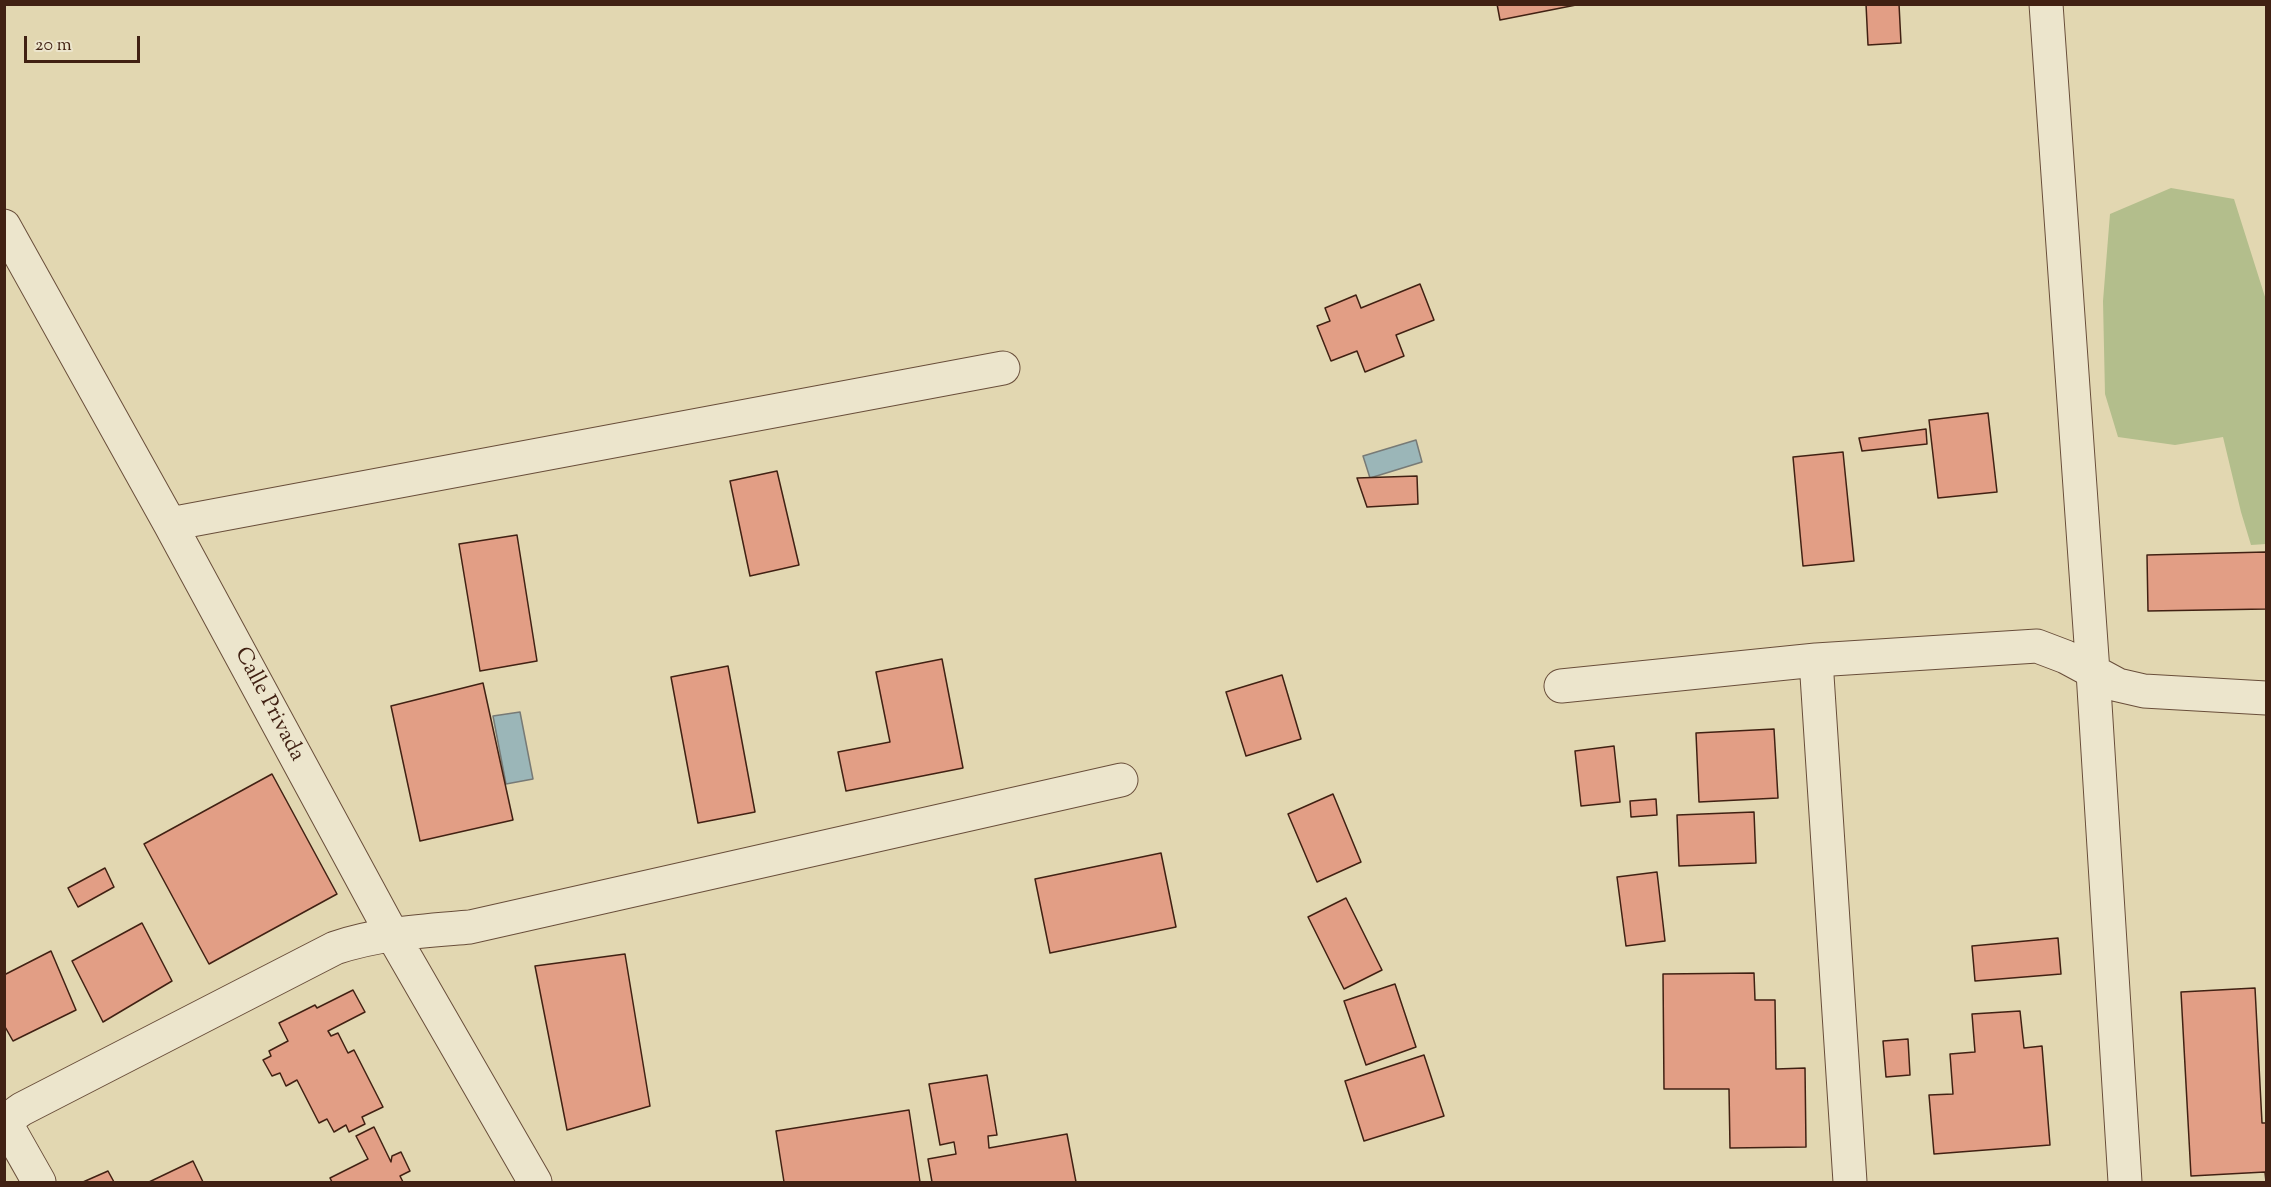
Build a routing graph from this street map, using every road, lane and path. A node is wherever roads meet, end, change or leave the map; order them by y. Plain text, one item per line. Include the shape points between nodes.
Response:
1 (2046, 4) edge
2 (4, 226) edge
3 (1003, 368) dead end
4 (170, 524) junction
5 (1816, 660) junction
6 (2093, 672) junction
7 (1561, 686) dead end
8 (2266, 698) edge
9 (1121, 780) dead end
10 (392, 934) junction
11 (39, 1182) edge
12 (535, 1182) edge
13 (1850, 1182) edge
14 (2126, 1182) edge

1 - 6 street
2 - 4 street, Calle Privada
3 - 4 street
4 - 10 street, Calle Privada
5 - 6 street via 2037,646
5 - 7 street
5 - 13 street
6 - 8 street via 2118,685 2144,691
6 - 14 street
9 - 10 street via 471,927
10 - 11 street via 335,948 13,1115 9,1129
10 - 12 street, Calle Privada

